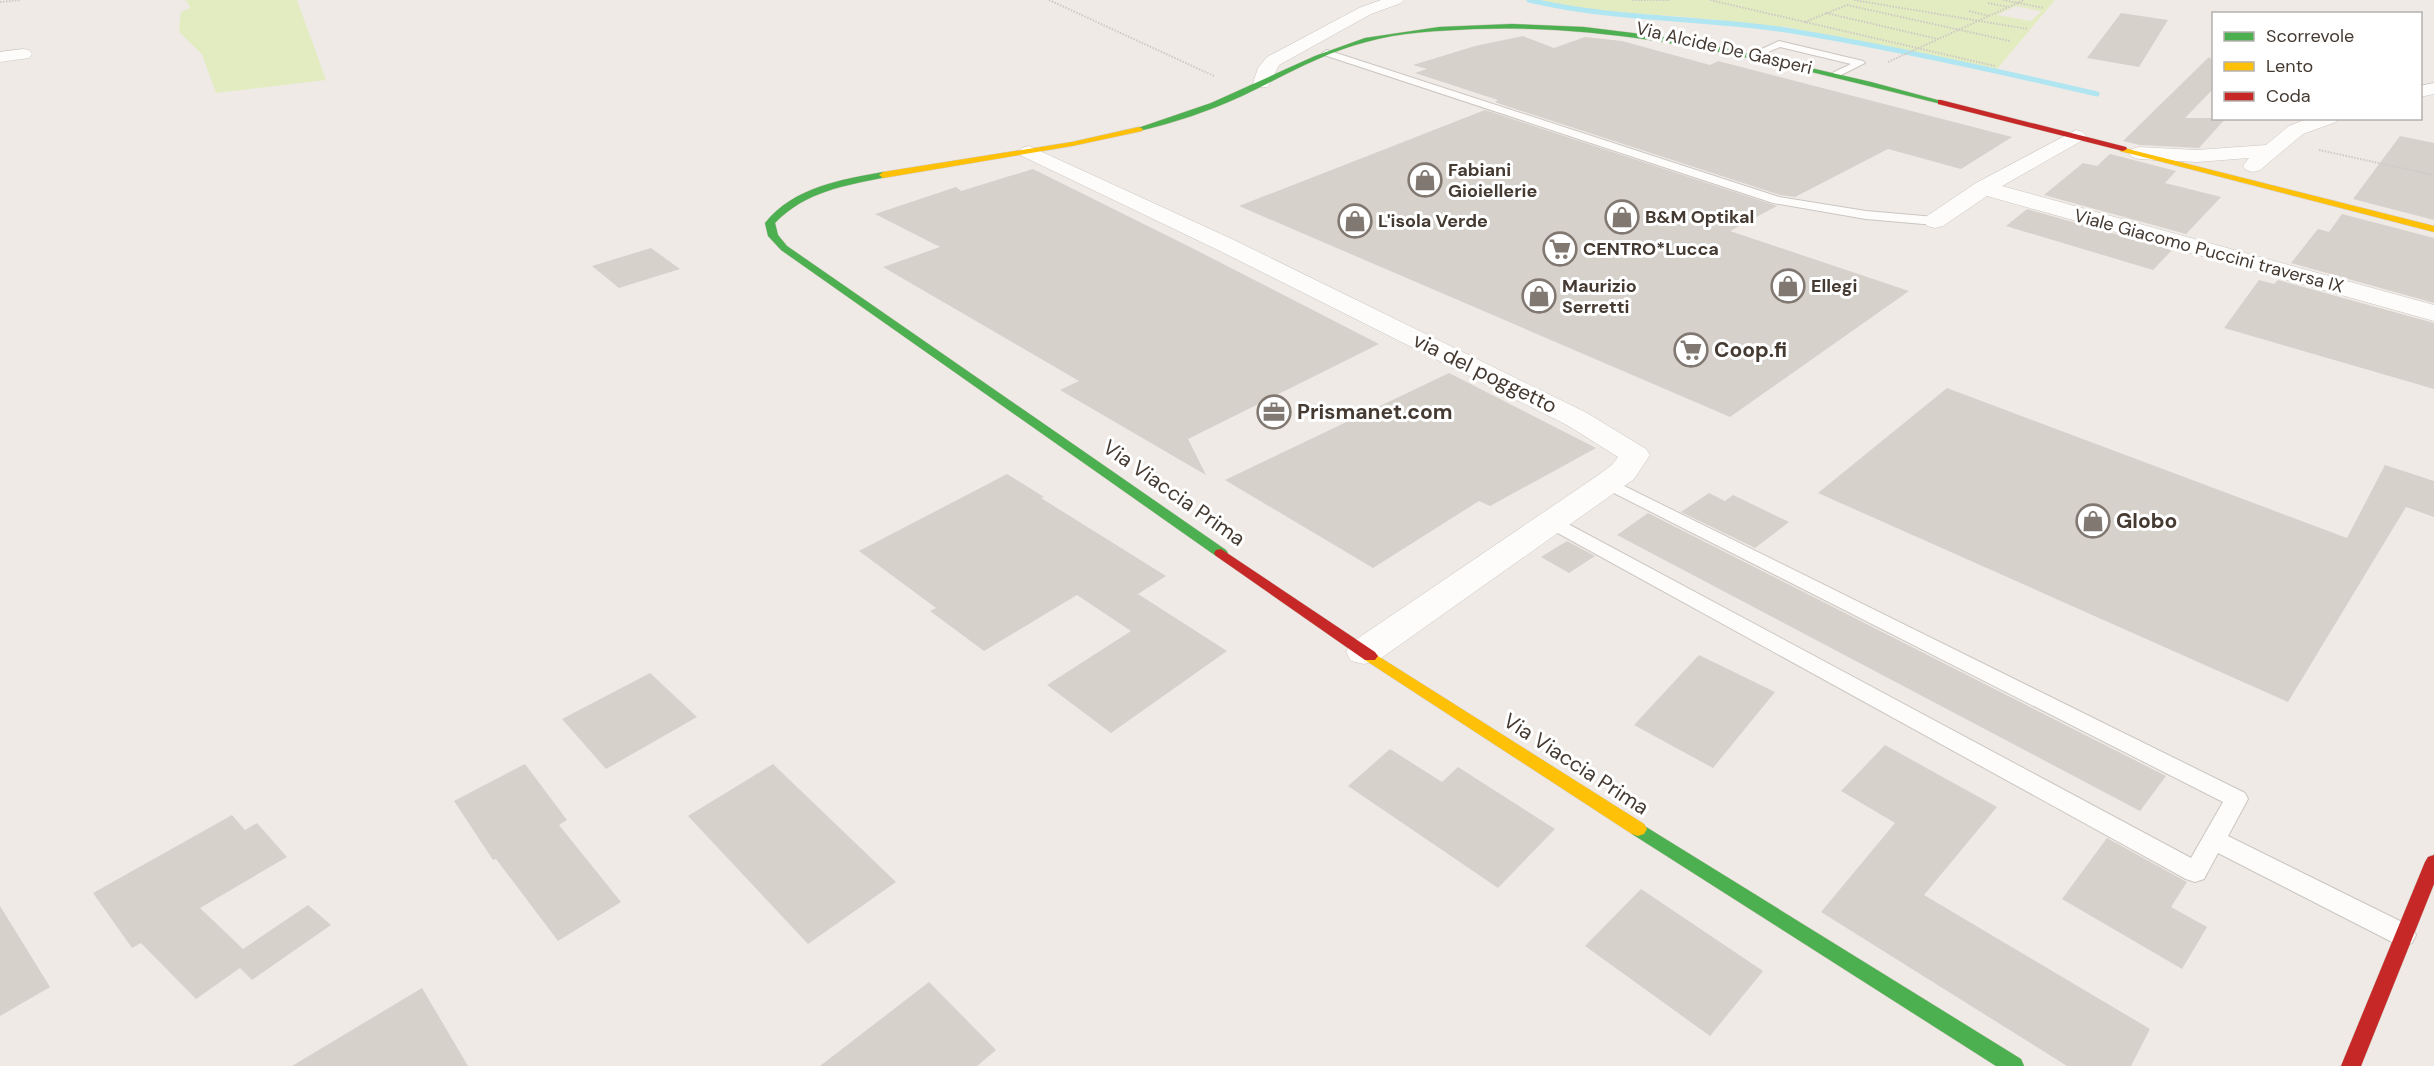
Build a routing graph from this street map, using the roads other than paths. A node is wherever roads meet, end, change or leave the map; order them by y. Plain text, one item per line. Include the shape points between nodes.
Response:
1 (1396, 0) edge
2 (1328, 53) junction
3 (22, 54) dead end
4 (1756, 54) junction
5 (0, 57) edge
6 (1837, 74) junction
7 (1266, 81) junction
8 (2323, 120) edge
9 (2076, 136) junction
10 (2274, 146) junction
11 (1029, 152) junction
12 (2139, 153) junction
13 (2239, 179) junction
14 (1984, 188) junction
15 (1935, 221) joint
16 (2434, 229) edge
17 (2434, 313) edge
18 (1608, 483) junction
19 (1551, 522) junction
20 (1364, 652) junction
21 (2214, 840) junction
22 (2434, 862) edge
23 (2403, 935) junction
24 (2014, 1066) edge
25 (2351, 1066) edge

1 - 7 street via 1365,11 1273,61 1267,68
2 - 4 street, Via Alcide De Gasperi via 1370,38 1436,25 1545,20 1618,25
2 - 7 street, Via Alcide De Gasperi
2 - 15 lane via 1777,200 1866,215
3 - 5 street
4 - 6 street, Via Alcide De Gasperi
4 - 6 lane via 1779,44 1860,63
6 - 9 street, Via Alcide De Gasperi
7 - 11 street, Via Viaccia Prima via 1212,106 1154,126
8 - 10 street, Via Alcide De Gasperi via 2296,130
9 - 12 street, Via Alcide De Gasperi
9 - 14 street
10 - 12 street, Via Alcide De Gasperi via 2196,156
10 - 13 street, Via Alcide De Gasperi
11 - 18 street, via del poggetto via 1577,419 1635,455 1623,472
11 - 20 street, Via Viaccia Prima via 819,189 775,216 770,224 773,236 784,248
12 - 13 street, Via Alcide De Gasperi
13 - 16 street, Via Alcide De Gasperi
14 - 15 street
14 - 17 street, Viale Giacomo Puccini traversa IX
18 - 19 street, via del poggetto
18 - 21 lane via 2237,799
19 - 20 street, via del poggetto
19 - 21 lane via 2194,872
20 - 24 street, Via Viaccia Prima
21 - 23 lane
22 - 23 street
23 - 25 street

